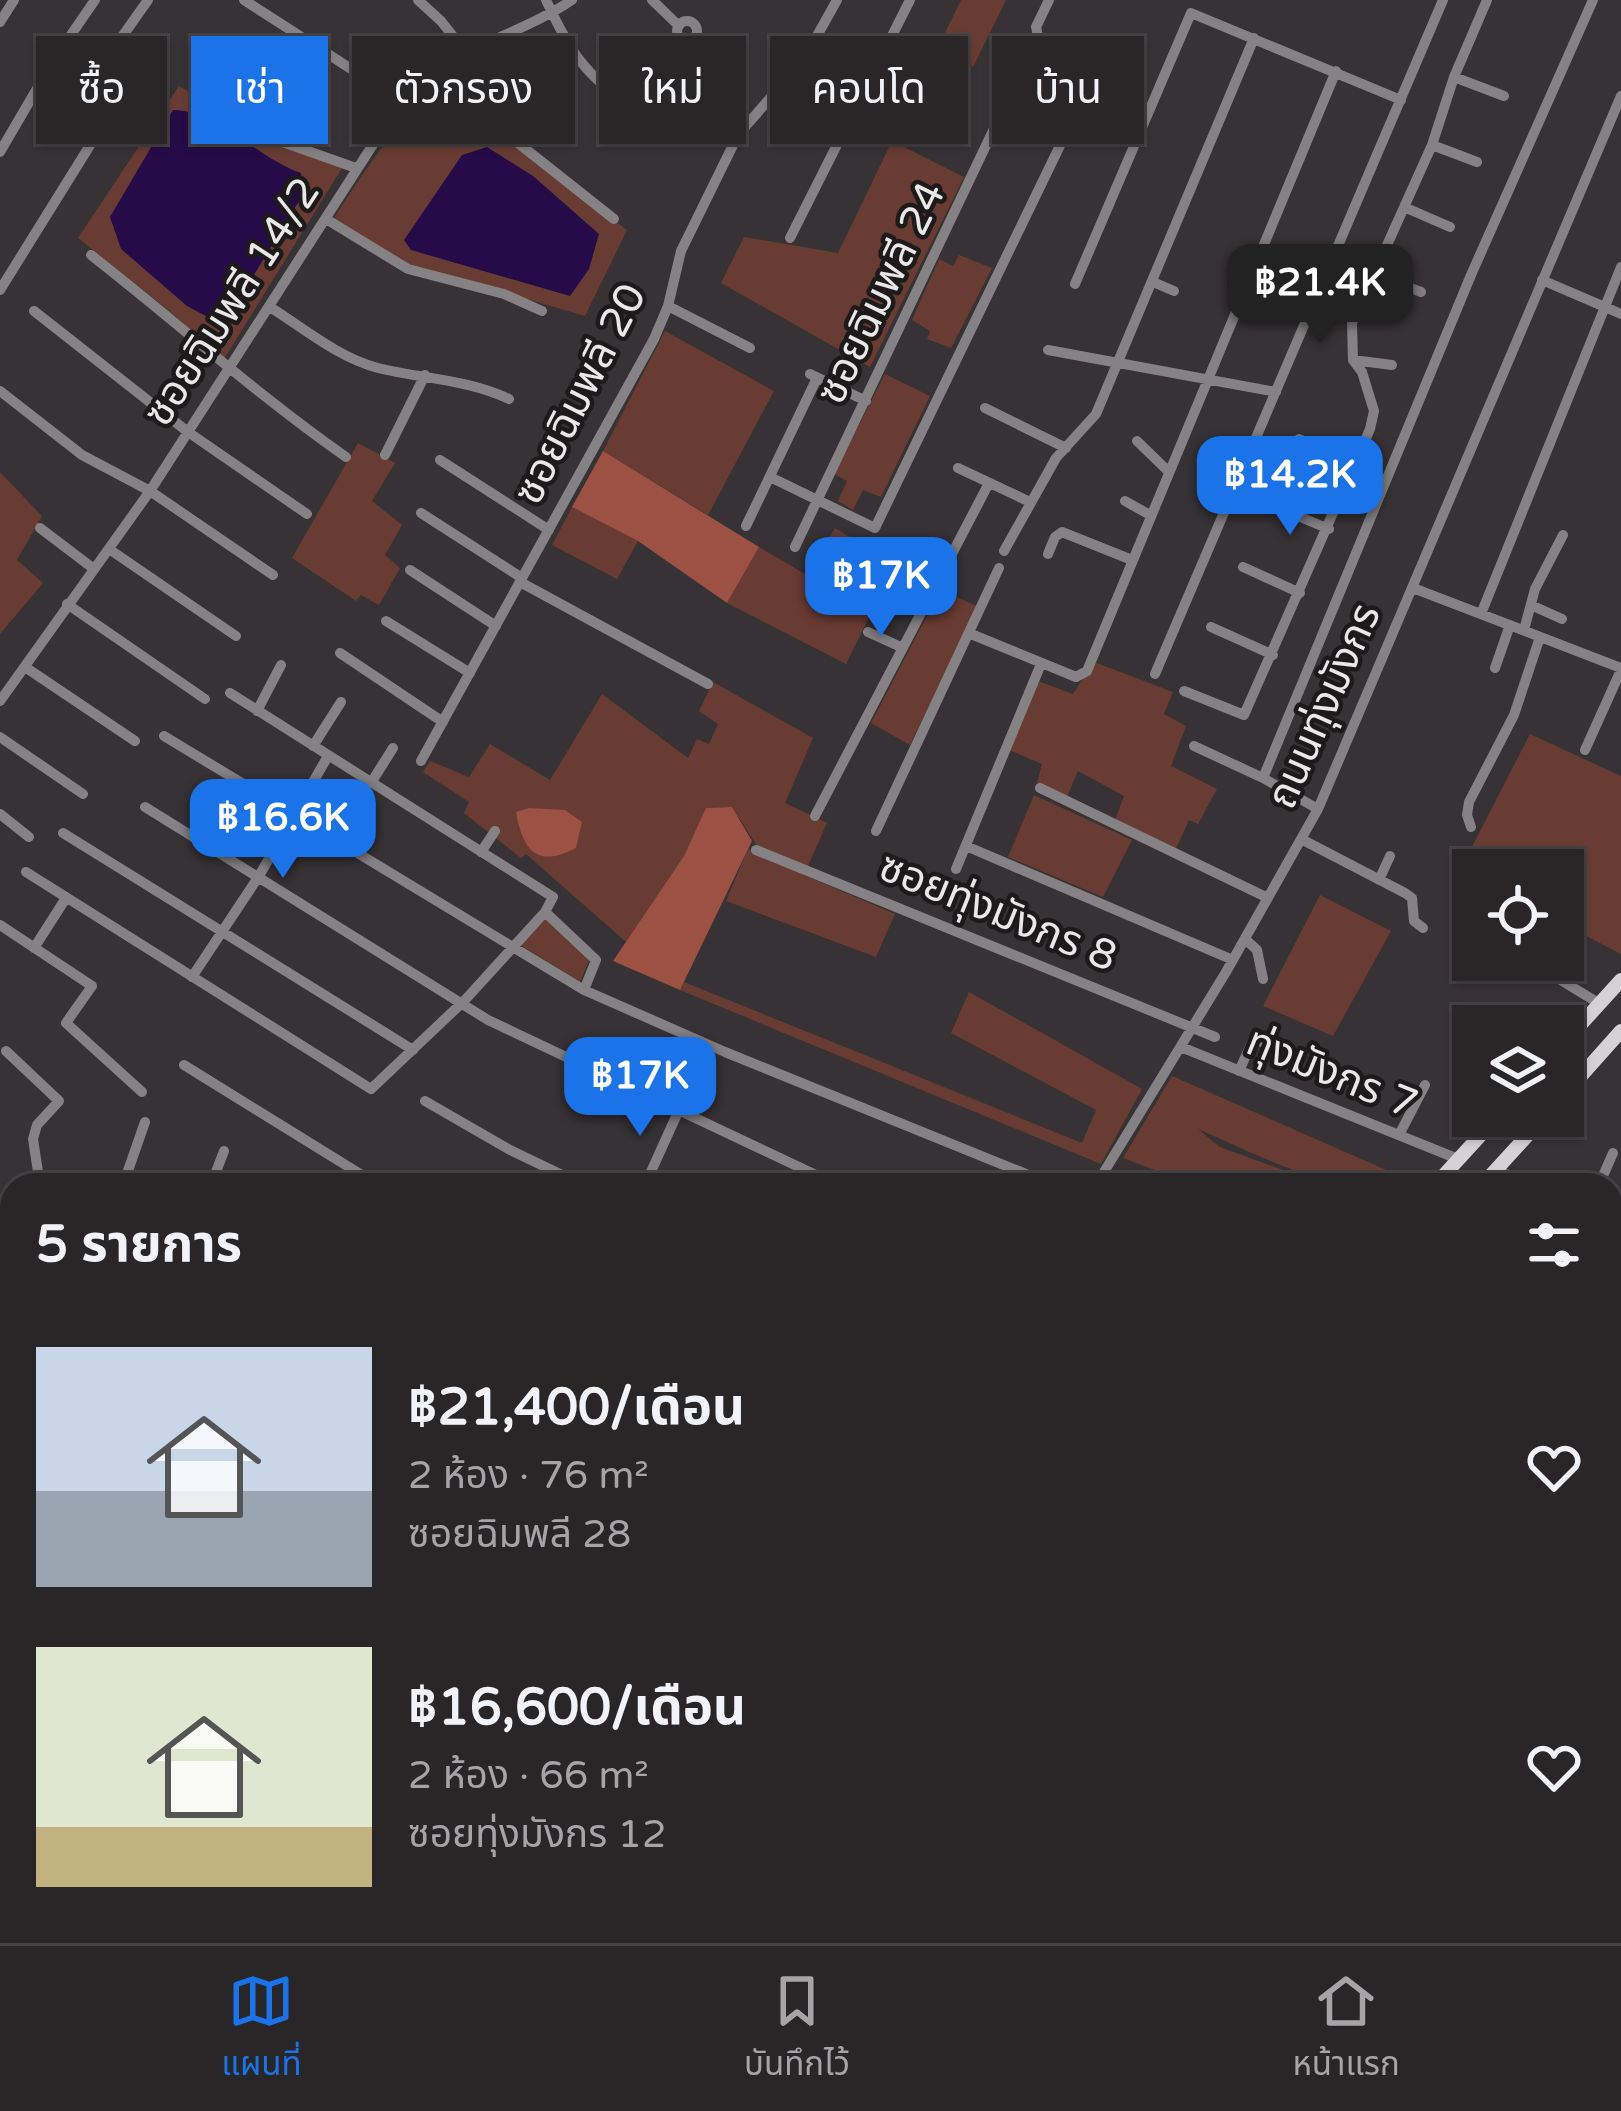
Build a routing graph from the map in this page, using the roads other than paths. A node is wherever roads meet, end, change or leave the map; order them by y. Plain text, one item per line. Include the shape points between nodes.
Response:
1 (14, 0) edge
2 (95, 0) edge
3 (148, 0) edge
4 (244, 0) edge
5 (418, 0) edge
6 (546, 0) edge
7 (572, 0) edge
8 (652, 0) edge
9 (837, 0) edge
10 (910, 0) edge
11 (1049, 0) edge
12 (1443, 0) edge
13 (1487, 0) edge
14 (1593, 0) edge
15 (552, 14) junction
16 (0, 22) edge
17 (679, 26) dead end
18 (1038, 35) joint
19 (70, 36) edge
20 (450, 36) edge
21 (505, 36) edge
22 (1254, 38) junction
23 (352, 70) edge
24 (1336, 71) junction
25 (1454, 77) junction
26 (599, 80) edge
27 (36, 90) edge
28 (1504, 96) dead end
29 (1621, 96) edge
30 (1401, 100) junction
31 (288, 144) edge
32 (372, 144) edge
33 (519, 144) edge
34 (1061, 144) edge
35 (1432, 145) junction
36 (0, 152) edge
37 (1478, 162) dead end
38 (356, 168) junction
39 (1404, 207) junction
40 (326, 219) junction
41 (614, 219) dead end
42 (1450, 227) dead end
43 (790, 238) dead end
44 (91, 255) dead end
45 (1621, 267) edge
46 (1374, 274) junction
47 (1542, 280) junction
48 (1153, 282) junction
49 (1076, 284) dead end
50 (0, 290) edge
51 (1174, 290) dead end
52 (1421, 292) dead end
53 (668, 306) junction
54 (1603, 306) junction
55 (270, 307) junction
56 (34, 311) dead end
57 (542, 311) dead end
58 (1621, 314) edge
59 (750, 348) dead end
60 (1048, 350) dead end
61 (1353, 360) junction
62 (1118, 364) junction
63 (1392, 364) dead end
64 (229, 368) junction
65 (425, 375) junction
66 (1207, 380) junction
67 (0, 391) edge
68 (1276, 392) junction
69 (509, 399) dead end
70 (866, 401) junction
71 (985, 408) dead end
72 (188, 432) junction
73 (1299, 439) dead end
74 (1137, 441) dead end
75 (1066, 448) junction
76 (385, 455) dead end
77 (346, 457) dead end
78 (440, 460) dead end
79 (1357, 464) junction
80 (958, 468) dead end
81 (1168, 472) junction
82 (770, 476) junction
83 (989, 483) junction
84 (150, 491) junction
85 (818, 498) junction
86 (1125, 501) dead end
87 (1030, 502) junction
88 (1269, 504) dead end
89 (421, 513) dead end
90 (307, 514) dead end
91 (1150, 515) junction
92 (746, 526) dead end
93 (40, 528) dead end
94 (1329, 529) junction
95 (550, 530) junction
96 (944, 533) dead end
97 (1563, 535) dead end
98 (959, 541) junction
99 (795, 548) dead end
100 (109, 549) junction
101 (1004, 551) dead end
102 (1048, 554) dead end
103 (1132, 560) junction
104 (1243, 567) dead end
105 (999, 568) dead end
106 (94, 569) junction
107 (410, 570) dead end
108 (273, 575) dead end
109 (522, 580) junction
110 (1412, 588) junction
111 (1300, 592) junction
112 (67, 604) junction
113 (1531, 605) junction
114 (1481, 614) junction
115 (1562, 619) dead end
116 (386, 621) dead end
117 (1510, 625) junction
118 (496, 626) junction
119 (1211, 627) dead end
120 (1524, 630) junction
121 (868, 632) dead end
122 (971, 634) junction
123 (236, 636) dead end
124 (1540, 637) junction
125 (903, 648) junction
126 (340, 653) dead end
127 (1273, 655) junction
128 (1041, 664) junction
129 (281, 665) dead end
130 (25, 667) junction
131 (1495, 668) dead end
132 (1621, 669) edge
133 (470, 674) junction
134 (1155, 674) dead end
135 (708, 684) dead end
136 (1184, 691) dead end
137 (230, 693) dead end
138 (205, 699) dead end
139 (0, 701) edge
140 (341, 702) dead end
141 (257, 711) junction
142 (443, 722) junction
143 (164, 736) dead end
144 (0, 737) edge
145 (135, 741) dead end
146 (313, 746) junction
147 (1194, 746) dead end
148 (393, 748) dead end
149 (1585, 750) dead end
150 (328, 756) junction
151 (421, 761) dead end
152 (1263, 778) junction
153 (371, 783) junction
154 (1040, 788) dead end
155 (82, 794) dead end
156 (145, 806) dead end
157 (1318, 809) junction
158 (295, 813) junction
159 (0, 814) edge
160 (815, 816) dead end
161 (1471, 827) dead end
162 (495, 831) dead end
163 (877, 831) dead end
164 (63, 833) dead end
165 (29, 837) dead end
166 (1301, 839) junction
167 (966, 846) junction
168 (756, 850) dead end
169 (481, 852) junction
170 (1390, 856) dead end
171 (956, 869) dead end
172 (26, 872) dead end
173 (259, 876) junction
174 (1378, 880) junction
175 (67, 898) junction
176 (1268, 898) junction
177 (545, 912) junction
178 (0, 925) edge
179 (1423, 928) dead end
180 (223, 931) junction
181 (1245, 939) junction
182 (512, 946) junction
183 (34, 948) junction
184 (1233, 960) junction
185 (192, 976) junction
186 (1263, 979) dead end
187 (1621, 980) edge
188 (1562, 981) edge
189 (584, 990) junction
190 (461, 1004) junction
191 (1600, 1004) junction
192 (1584, 1021) edge
193 (1193, 1028) junction
194 (1621, 1031) edge
195 (1215, 1037) dead end
196 (1268, 1043) dead end
197 (1181, 1047) junction
198 (413, 1050) junction
199 (6, 1051) dead end
200 (1614, 1052) edge
201 (184, 1065) dead end
202 (1239, 1071) junction
203 (1584, 1078) edge
204 (1425, 1084) dead end
205 (142, 1092) dead end
206 (425, 1101) dead end
207 (678, 1112) junction
208 (145, 1122) dead end
209 (1399, 1135) junction
210 (1479, 1137) edge
211 (1526, 1137) edge
212 (224, 1150) dead end
213 (1613, 1153) dead end
214 (1459, 1159) junction
215 (1496, 1170) junction
216 (38, 1173) edge
217 (127, 1173) edge
218 (216, 1173) edge
219 (360, 1173) edge
220 (558, 1173) edge
221 (650, 1173) edge
222 (811, 1173) edge
223 (1023, 1173) edge
224 (1103, 1173) edge
225 (1446, 1173) edge
226 (1493, 1173) edge
227 (1503, 1173) edge
228 (1604, 1173) edge

1 - 16 street
2 - 19 street
3 - 50 street via 73,106 97,134
4 - 23 street
5 - 20 street
6 - 15 street
7 - 15 street, ซอยฉิมพลี 14/2
8 - 17 street
9 - 53 street, ซอยฉิมพลี 20 via 804,59 738,134 681,250
10 - 43 street
11 - 18 street, ซอยฉิมพลี 24
12 - 30 street
13 - 25 street
14 - 152 street
15 - 21 street, ซอยฉิมพลี 14/2
15 - 26 street via 574,58
18 - 70 street, ซอยฉิมพลี 24
22 - 24 street
22 - 48 street
22 - 49 street via 1198,14 1185,19
24 - 30 street
24 - 66 street
25 - 28 street
25 - 35 street
27 - 36 street
29 - 47 street, ถนนทุ่งมังกร
30 - 68 street
31 - 38 street
32 - 38 street, ซอยฉิมพลี 14/2
33 - 41 street
34 - 85 street via 875,528
35 - 37 street
35 - 39 street
38 - 40 street, ซอยฉิมพลี 14/2
39 - 42 street
39 - 46 street
40 - 55 street, ซอยฉิมพลี 14/2
40 - 57 street via 398,264
44 - 64 street
45 - 54 street
46 - 52 street
46 - 61 street via 1352,322
47 - 54 street
47 - 110 street, ถนนทุ่งมังกร
48 - 51 street
48 - 62 street
53 - 59 street
53 - 95 street, ซอยฉิมพลี 20
54 - 58 street
54 - 114 street
55 - 64 street, ซอยฉิมพลี 14/2
55 - 65 street via 376,368
56 - 72 street
60 - 62 street
61 - 63 street
61 - 79 street via 1374,411
62 - 66 street
62 - 75 street via 1096,414
64 - 72 street, ซอยฉิมพลี 14/2
64 - 77 street
65 - 69 street
65 - 76 street
66 - 68 street
66 - 81 street
67 - 84 street via 82,455
68 - 134 street
70 - 82 street via 813,376
70 - 85 street, ซอยฉิมพลี 24
71 - 75 street
72 - 84 street, ซอยฉิมพลี 14/2
72 - 90 street
73 - 79 street
74 - 81 street
75 - 87 street
78 - 95 street
79 - 94 street
80 - 83 street
81 - 91 street
82 - 85 street
82 - 92 street
83 - 87 street
83 - 98 street
84 - 100 street, ซอยฉิมพลี 14/2
84 - 108 street
85 - 99 street, ซอยฉิมพลี 24
86 - 91 street
87 - 101 street
88 - 94 street
89 - 109 street
91 - 103 street
93 - 106 street
94 - 111 street
95 - 109 street, ซอยฉิมพลี 20
96 - 98 street
97 - 113 street
98 - 125 street
100 - 106 street, ซอยฉิมพลี 14/2
100 - 123 street
102 - 103 street via 1062,532
103 - 128 street via 1083,676
104 - 111 street
105 - 122 street
106 - 112 street, ซอยฉิมพลี 14/2
107 - 118 street
109 - 118 street, ซอยฉิมพลี 20
109 - 135 street
110 - 114 street
110 - 157 street, ถนนทุ่งมังกร
111 - 127 street
112 - 130 street, ซอยฉิมพลี 14/2
112 - 138 street
113 - 115 street
113 - 120 street
114 - 117 street
116 - 133 street
117 - 120 street
117 - 131 street
118 - 133 street, ซอยฉิมพลี 20
119 - 127 street
120 - 124 street
121 - 125 street
122 - 128 street
122 - 163 street
124 - 132 street
124 - 161 street via 1514,715 1469,802
125 - 160 street
126 - 142 street
127 - 136 street via 1244,715
128 - 167 street
129 - 141 street
130 - 139 street, ซอยฉิมพลี 14/2
130 - 145 street
132 - 149 street
133 - 142 street, ซอยฉิมพลี 20
137 - 141 street
140 - 146 street
141 - 146 street
142 - 151 street, ซอยฉิมพลี 20
143 - 158 street
144 - 155 street
146 - 150 street
147 - 152 street
148 - 153 street
150 - 153 street
150 - 158 street
152 - 157 street
153 - 169 street
154 - 176 street
156 - 173 street
157 - 166 street, ถนนทุ่งมังกร
158 - 173 street
158 - 182 street
159 - 165 street
162 - 169 street
164 - 180 street
166 - 174 street
166 - 176 street, ถนนทุ่งมังกร
167 - 171 street
167 - 184 street
168 - 193 street, ซอยทุ่งมังกร 8
169 - 177 street via 553,897
170 - 174 street
172 - 175 street
173 - 180 street
173 - 190 street
174 - 179 street via 1412,898 1412,917
175 - 183 street
175 - 185 street
176 - 181 street, ถนนทุ่งมังกร
177 - 182 street
177 - 189 street via 596,960
178 - 183 street
180 - 185 street
180 - 198 street
181 - 184 street, ถนนทุ่งมังกร
181 - 186 street via 1257,950
182 - 189 street
182 - 190 street
183 - 205 street via 92,986 66,1023
184 - 193 street, ถนนทุ่งมังกร
185 - 198 street via 371,1089
187 - 191 main road
188 - 191 street
189 - 223 street
190 - 198 street
190 - 207 street
191 - 192 main road
193 - 195 street, ซอยทุ่งมังกร 8
193 - 197 street, ถนนทุ่งมังกร
194 - 200 main road
196 - 202 street via 1253,1040
197 - 202 street, ทุ่งมังกร 7
197 - 224 street, ถนนทุ่งมังกร
199 - 216 street via 58,1101 33,1139
200 - 203 main road
201 - 219 street
202 - 209 street, ทุ่งมังกร 7
204 - 209 street
206 - 220 street
207 - 221 street
207 - 222 street
208 - 217 street
209 - 214 street, ทุ่งมังกร 7
210 - 214 main road
211 - 215 main road
212 - 218 street
213 - 228 street
214 - 225 main road
215 - 226 main road
215 - 227 street

